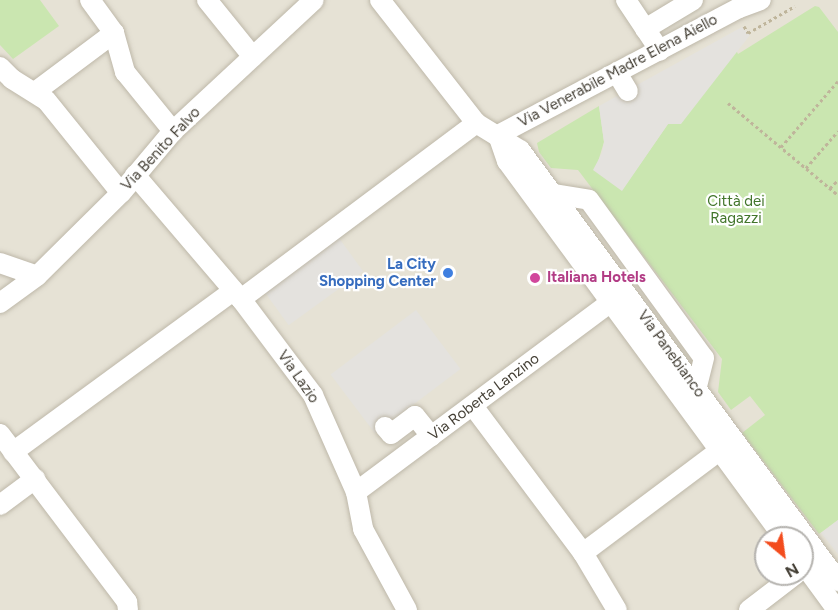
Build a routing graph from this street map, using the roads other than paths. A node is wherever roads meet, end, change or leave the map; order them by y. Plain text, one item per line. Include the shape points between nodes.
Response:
1 (90, 0) edge
2 (207, 0) edge
3 (314, 0) edge
4 (380, 0) edge
5 (626, 0) edge
6 (693, 0) edge
7 (761, 0) edge
8 (744, 11) edge
9 (645, 29) junction
10 (114, 33) junction
11 (660, 51) junction
12 (253, 57) junction
13 (0, 67) edge
14 (617, 73) junction
15 (628, 91) dead end
16 (35, 92) junction
17 (476, 123) junction
18 (173, 131) junction
19 (498, 135) junction
20 (135, 175) junction
21 (120, 193) junction
22 (0, 263) edge
23 (37, 276) junction
24 (237, 295) junction
25 (611, 302) junction
26 (0, 303) edge
27 (0, 319) edge
28 (473, 406) junction
29 (385, 427) dead end
30 (0, 434) edge
31 (431, 436) junction
32 (719, 450) junction
33 (13, 452) junction
34 (35, 479) junction
35 (356, 492) junction
36 (0, 506) edge
37 (775, 526) edge
38 (583, 553) junction
39 (836, 573) edge
40 (814, 582) edge
41 (779, 586) edge
42 (128, 610) edge
43 (407, 610) edge
44 (616, 610) edge
45 (749, 610) edge
46 (837, 610) edge

1 - 10 street
2 - 12 street
3 - 12 street, Via Benito Falvo
4 - 17 street, Via Panebianco
5 - 9 street
6 - 9 street
7 - 8 street, Via Venerabile Madre Elena Aiello
8 - 11 street, Via Venerabile Madre Elena Aiello
9 - 11 street
10 - 16 street
10 - 18 street via 125,72
11 - 14 street, Via Venerabile Madre Elena Aiello
12 - 18 street, Via Benito Falvo
13 - 16 street
14 - 15 street
14 - 19 street, Via Venerabile Madre Elena Aiello
16 - 21 street via 46,100
17 - 19 street, Via Panebianco
17 - 24 street via 269,283
18 - 20 street, Via Benito Falvo
19 - 25 street, Via Panebianco via 507,161
19 - 39 street, Via Panebianco via 520,150
20 - 21 street, Via Benito Falvo
20 - 24 street, Via Lazio
21 - 23 street, Via Benito Falvo
22 - 23 street
23 - 26 street, Via Benito Falvo
23 - 27 street, Via Benito Falvo via 22,301
24 - 33 street
24 - 35 street, Via Lazio via 313,395
25 - 28 street, Via Roberta Lanzino
25 - 32 street, Via Panebianco
28 - 31 street, Via Roberta Lanzino
28 - 38 street
29 - 31 street via 391,434 415,416
30 - 33 street
31 - 35 street, Via Roberta Lanzino
32 - 37 street, Via Panebianco
32 - 38 street
33 - 34 street
34 - 36 street
34 - 42 street via 127,602
35 - 43 street, Via Lazio via 363,530
38 - 44 street
40 - 46 street
41 - 45 street

